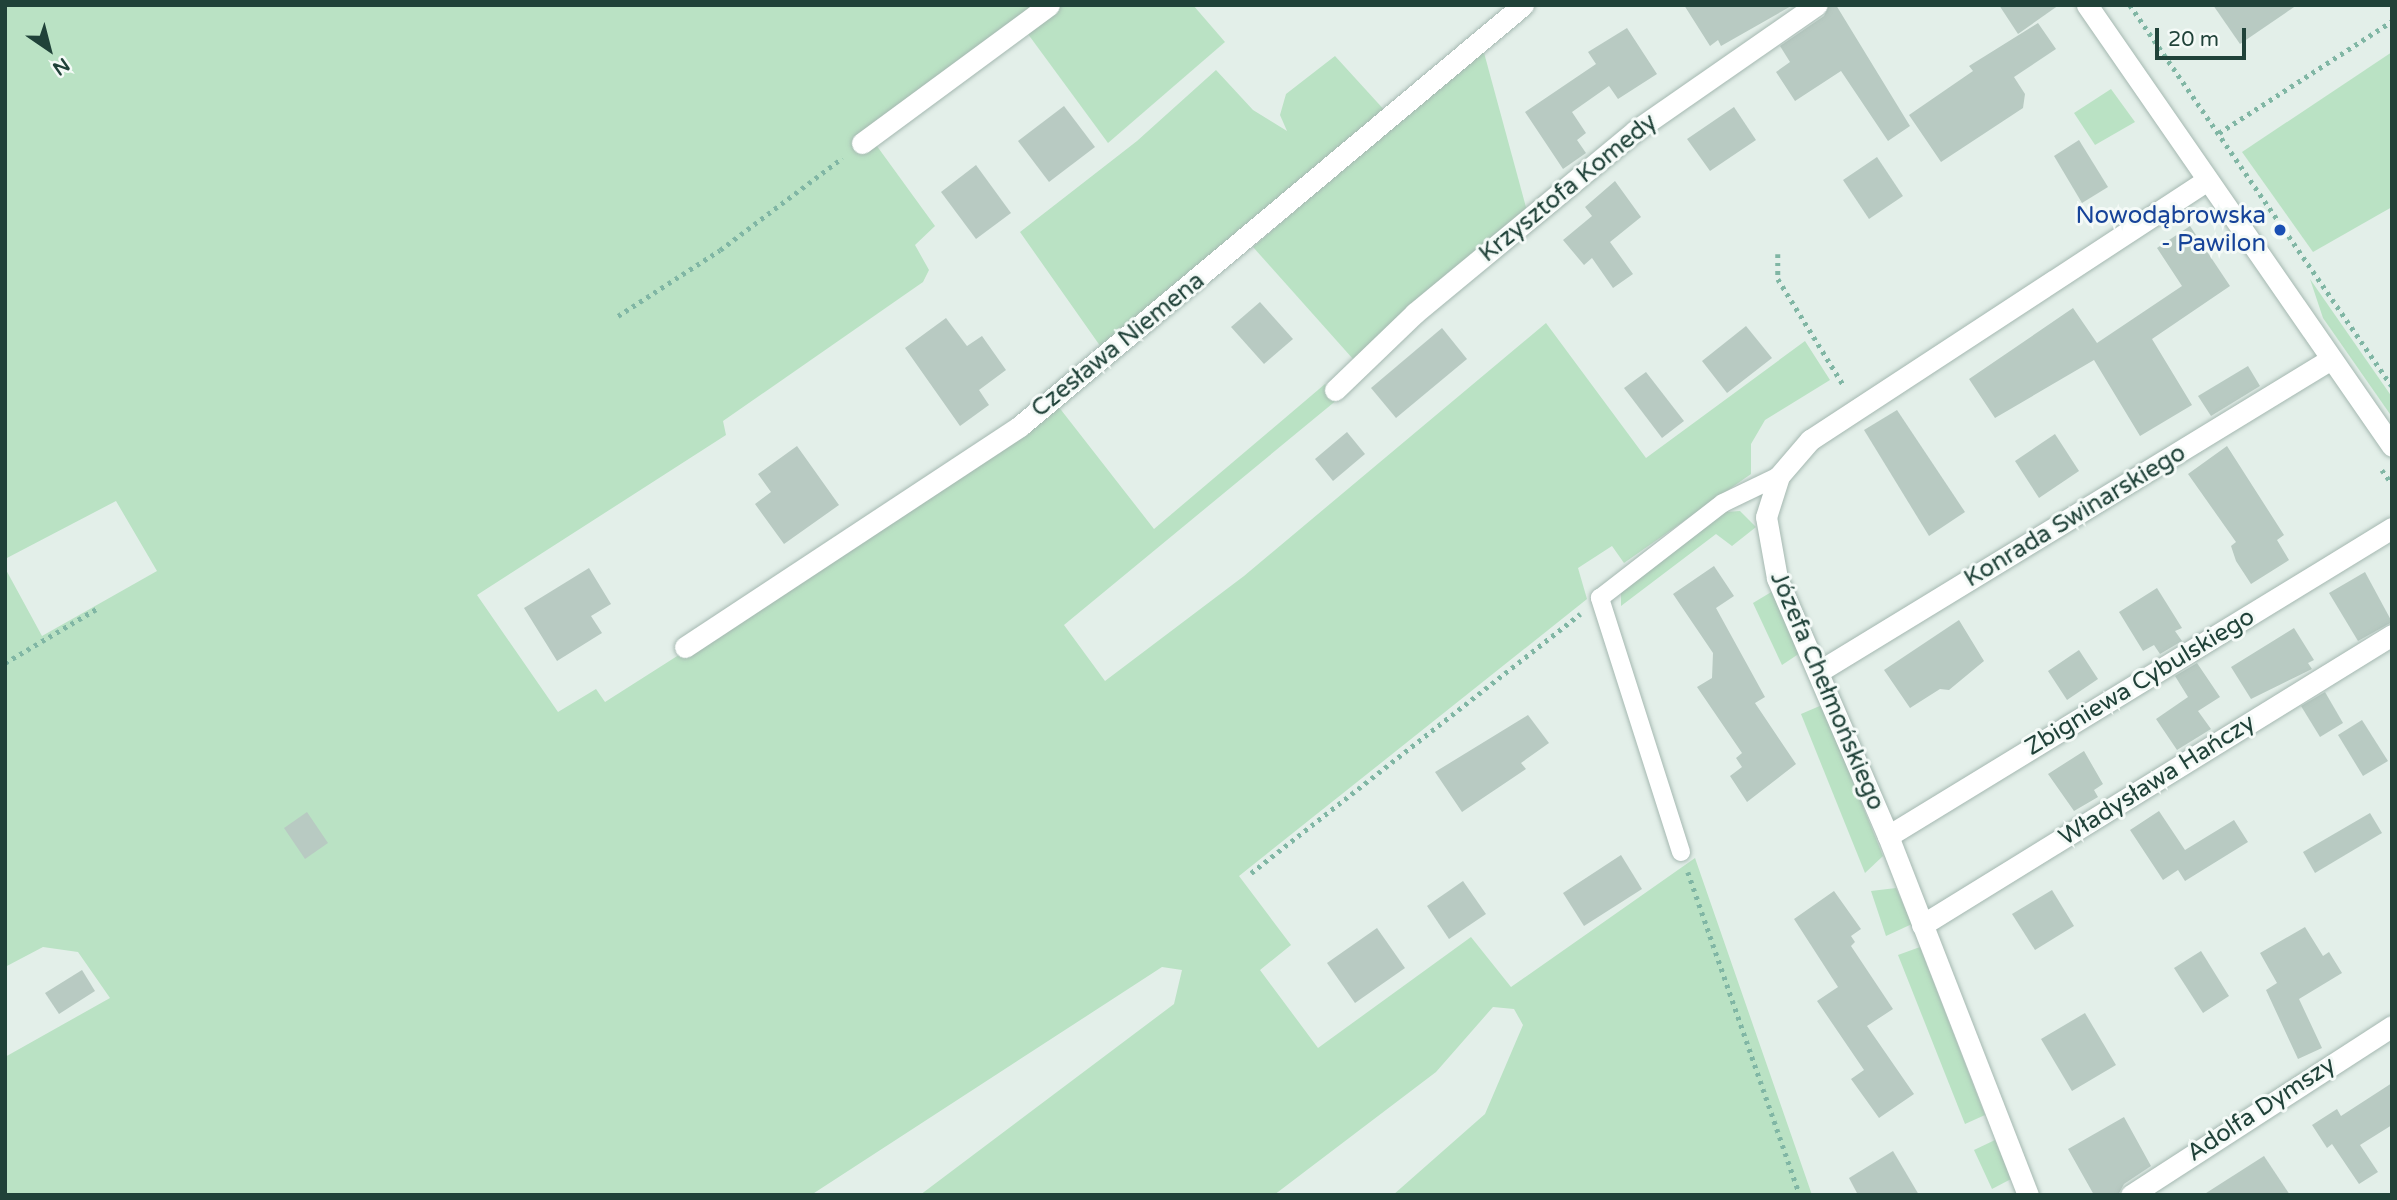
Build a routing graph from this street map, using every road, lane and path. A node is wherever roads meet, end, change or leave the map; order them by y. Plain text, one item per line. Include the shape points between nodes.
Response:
1 (1049, 5) edge
2 (1523, 5) edge
3 (1816, 5) edge
4 (2087, 5) edge
5 (2130, 5) edge
6 (2392, 21) edge
7 (2219, 133) junction
8 (862, 143) joint
9 (2208, 180) junction
10 (1778, 254) dead end
11 (618, 316) dead end
12 (2331, 359) junction
13 (2392, 386) edge
14 (1335, 390) dead end
15 (1858, 407) junction
16 (2392, 446) edge
17 (1779, 476) junction
18 (2392, 528) edge
19 (1600, 598) junction
20 (98, 608) dead end
21 (2392, 635) edge
22 (685, 647) dead end
23 (5, 663) edge
24 (1818, 672) junction
25 (1888, 836) junction
26 (1681, 852) joint
27 (1251, 873) dead end
28 (1922, 925) junction
29 (2392, 1026) edge
30 (1800, 1195) edge
31 (2028, 1195) edge
32 (2131, 1195) edge

1 - 8 street
2 - 22 street, Czesława Niemena via 1020,426
3 - 14 street, Krzysztofa Komedy via 1635,131 1415,313
4 - 9 street
5 - 7 path
6 - 7 path
7 - 13 path
8 - 11 path via 720,250
9 - 12 street
9 - 15 street, Józefa Chełmońskiego
10 - 15 path via 1778,279
12 - 16 street
12 - 24 street, Konrada Swinarskiego
15 - 17 street, Józefa Chełmońskiego via 1810,440
17 - 19 lane via 1723,503
17 - 24 street, Józefa Chełmońskiego via 1766,517 1777,578
18 - 25 street, Zbigniewa Cybulskiego
19 - 26 lane
19 - 27 path
20 - 23 path
21 - 28 street, Władysława Hańczy
24 - 25 street, Józefa Chełmońskiego
25 - 28 street, Józefa Chełmońskiego
26 - 30 path
28 - 31 street, Józefa Chełmońskiego
29 - 32 street, Adolfa Dymszy

